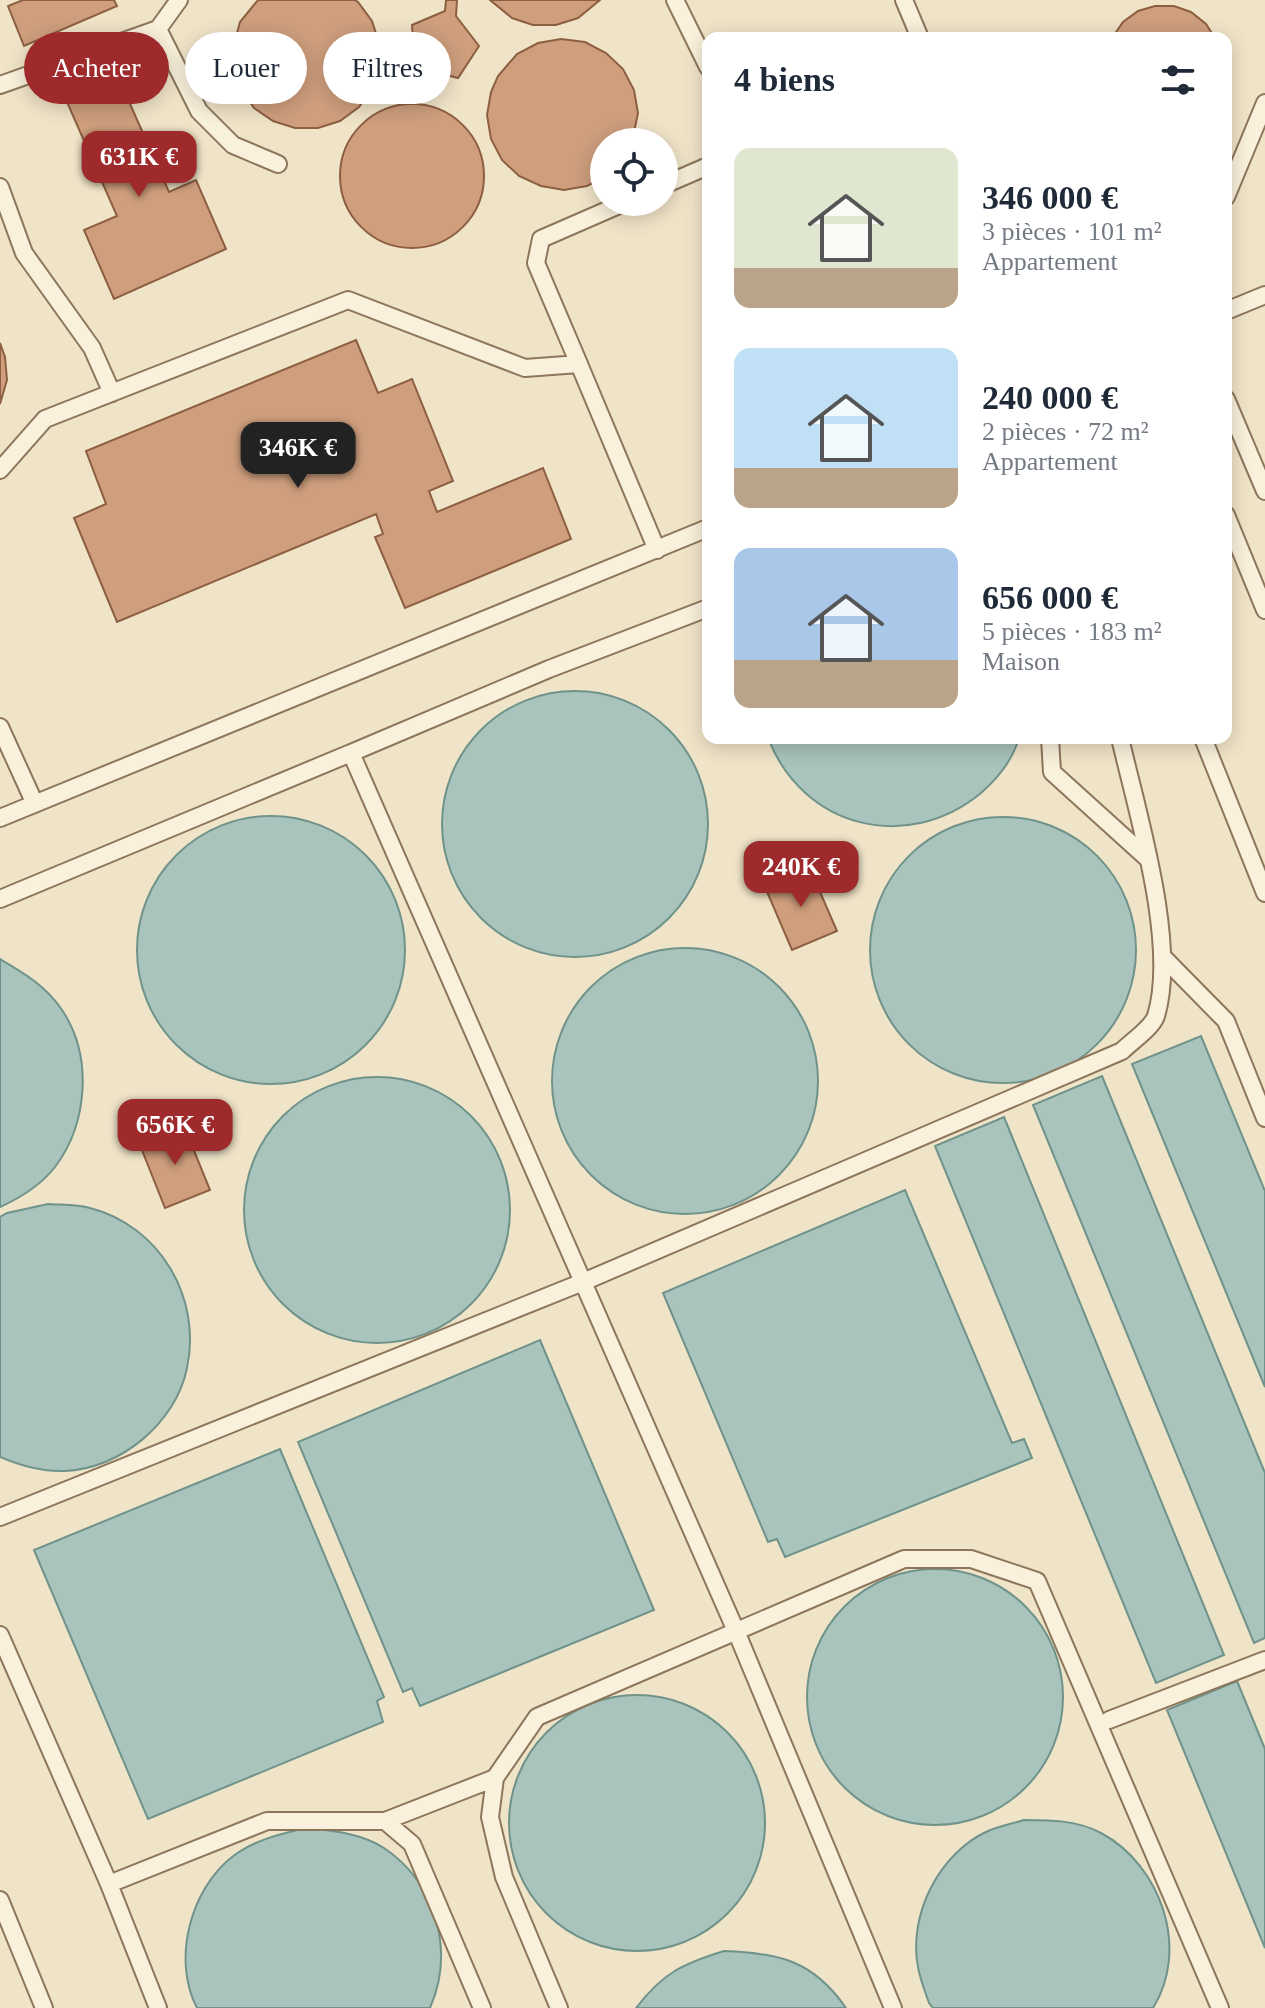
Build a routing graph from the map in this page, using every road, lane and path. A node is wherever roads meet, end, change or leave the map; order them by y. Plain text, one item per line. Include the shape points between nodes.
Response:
1 (179, 0) edge
2 (675, 0) edge
3 (904, 0) edge
4 (158, 29) junction
5 (917, 32) edge
6 (702, 55) edge
7 (0, 85) edge
8 (1265, 103) edge
9 (278, 164) dead end
10 (702, 169) edge
11 (678, 179) edge
12 (1232, 183) edge
13 (0, 187) edge
14 (594, 216) edge
15 (1265, 295) edge
16 (1232, 309) edge
17 (579, 364) junction
18 (112, 393) junction
19 (1232, 413) edge
20 (0, 470) edge
21 (1265, 491) edge
22 (1232, 530) edge
23 (702, 531) edge
24 (657, 550) junction
25 (702, 610) edge
26 (1265, 610) edge
27 (0, 727) edge
28 (1050, 744) edge
29 (1121, 744) edge
30 (1205, 744) edge
31 (351, 753) junction
32 (35, 804) junction
33 (0, 818) edge
34 (1148, 858) junction
35 (1265, 893) edge
36 (0, 899) edge
37 (1164, 958) junction
38 (1265, 1118) edge
39 (583, 1282) junction
40 (0, 1517) edge
41 (736, 1631) junction
42 (0, 1635) edge
43 (1265, 1660) edge
44 (1109, 1720) dead end
45 (495, 1778) junction
46 (385, 1821) junction
47 (109, 1884) junction
48 (0, 1900) edge
49 (44, 2008) edge
50 (158, 2008) edge
51 (482, 2008) edge
52 (559, 2008) edge
53 (893, 2008) edge
54 (1220, 2008) edge

1 - 4 lane
2 - 6 lane
3 - 5 lane
4 - 7 lane
4 - 9 lane via 199,111 233,145
8 - 12 lane
10 - 11 lane
13 - 18 lane via 24,253 92,348
14 - 17 lane via 541,239 536,263
15 - 16 lane
17 - 18 lane via 525,368 348,300
17 - 24 lane
18 - 20 lane via 45,419
19 - 21 lane
22 - 26 lane
23 - 24 lane
24 - 32 lane
25 - 31 lane
27 - 32 lane
28 - 34 lane via 1052,772
29 - 34 lane
30 - 35 lane
31 - 36 lane
31 - 39 lane
32 - 33 lane
34 - 37 lane
37 - 38 lane via 1226,1021
37 - 39 lane via 1155,1019 1122,1051
39 - 40 lane
39 - 41 lane
41 - 45 lane via 537,1717
41 - 53 lane
41 - 54 lane via 904,1559 971,1559 1037,1581
42 - 47 lane
43 - 44 lane
45 - 46 lane
45 - 52 lane via 490,1817 504,1877
46 - 47 lane via 267,1821
46 - 51 lane via 412,1844
47 - 50 lane
48 - 49 lane

